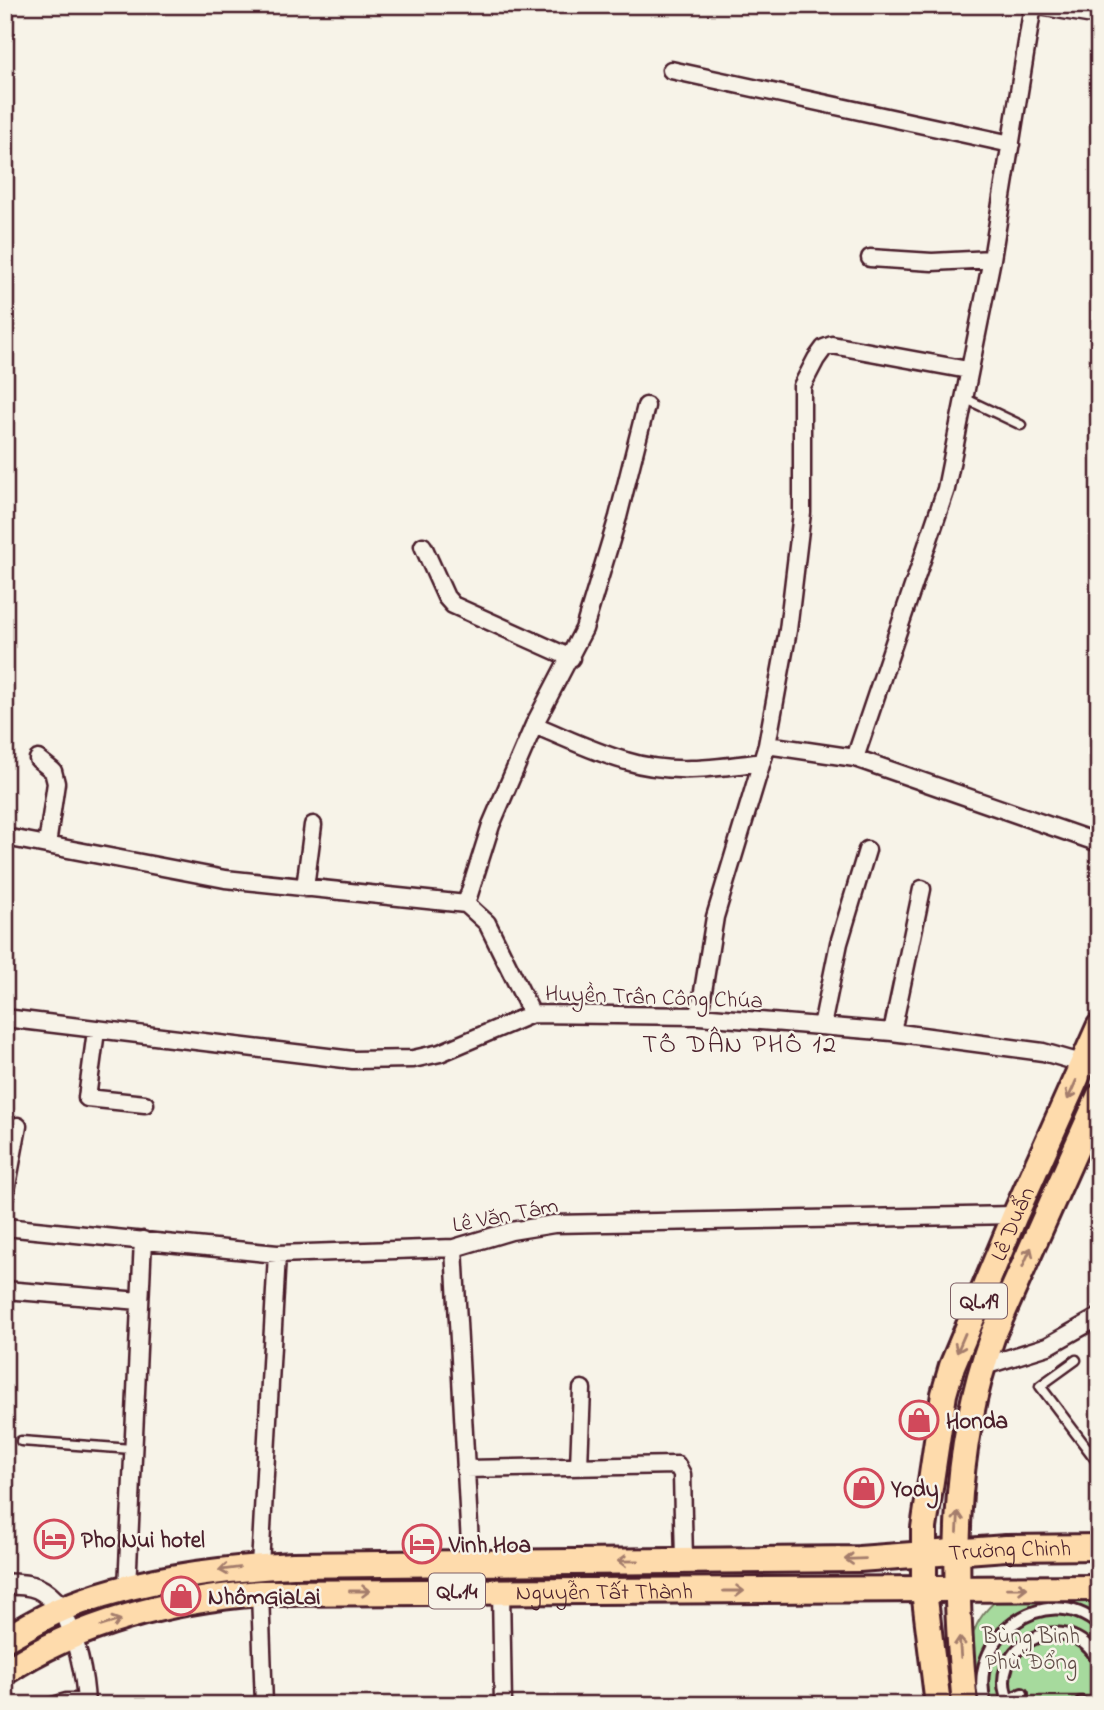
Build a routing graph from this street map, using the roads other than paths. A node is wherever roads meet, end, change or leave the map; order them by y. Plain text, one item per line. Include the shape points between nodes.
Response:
1 (1099, 16) edge
2 (671, 70) dead end
3 (1011, 144) junction
4 (870, 258) dead end
5 (992, 259) junction
6 (968, 370) junction
7 (964, 398) junction
8 (646, 407) dead end
9 (1021, 425) dead end
10 (423, 546) dead end
11 (571, 658) junction
12 (534, 725) junction
13 (767, 745) junction
14 (855, 758) junction
15 (38, 759) dead end
16 (762, 762) junction
17 (313, 825) dead end
18 (5, 836) edge
19 (1099, 843) edge
20 (47, 845) junction
21 (867, 850) dead end
22 (305, 888) junction
23 (922, 889) dead end
24 (466, 904) junction
25 (532, 1014) junction
26 (699, 1016) junction
27 (5, 1018) edge
28 (822, 1026) junction
29 (1099, 1027) edge
30 (96, 1031) junction
31 (892, 1032) junction
32 (1091, 1065) edge
33 (1099, 1097) edge
34 (145, 1104) dead end
35 (18, 1126) dead end
36 (5, 1196) edge
37 (1015, 1215) junction
38 (5, 1227) edge
39 (143, 1240) junction
40 (454, 1248) junction
41 (277, 1254) junction
42 (5, 1290) edge
43 (141, 1301) junction
44 (1099, 1317) edge
45 (1076, 1360) dead end
46 (981, 1367) junction
47 (582, 1389) dead end
48 (21, 1441) dead end
49 (132, 1449) junction
50 (1099, 1464) edge
51 (579, 1466) junction
52 (465, 1469) junction
53 (1099, 1548) edge
54 (957, 1552) junction
55 (923, 1554) junction
56 (684, 1560) junction
57 (471, 1563) junction
58 (260, 1566) junction
59 (5, 1584) edge
60 (127, 1588) junction
61 (1093, 1588) edge
62 (956, 1590) junction
63 (501, 1591) junction
64 (924, 1591) junction
65 (260, 1592) junction
66 (62, 1609) junction
67 (1076, 1613) junction
68 (1099, 1625) edge
69 (74, 1635) junction
70 (1070, 1635) junction
71 (5, 1639) edge
72 (1064, 1647) dead end
73 (1099, 1662) edge
74 (5, 1672) edge
75 (1022, 1694) dead end
76 (86, 1701) edge
77 (1010, 1702) edge
78 (42, 1705) edge
79 (264, 1705) edge
80 (503, 1705) edge
81 (938, 1705) edge
82 (965, 1705) edge
83 (986, 1705) edge

1 - 3 street via 1033,5
2 - 3 street
3 - 5 street
4 - 5 street
5 - 6 street
6 - 7 street
6 - 13 street via 832,345 824,348 806,376 800,398 803,485 796,572
7 - 9 lane
7 - 14 street via 946,489
8 - 11 street via 615,529
10 - 11 street via 453,605
11 - 12 street
12 - 16 street via 627,761 660,767 692,770
12 - 24 street via 491,825
13 - 14 street
13 - 16 street
14 - 19 street
15 - 20 street via 52,771 56,783
16 - 26 street via 715,916
17 - 22 street
18 - 20 street
20 - 22 street via 225,879
21 - 28 street via 841,935
22 - 24 street
23 - 31 street
24 - 25 street via 487,923
25 - 26 street, Huyền Trân Công Chúa
25 - 30 street, Huyền Trân Công Chúa via 440,1053 387,1060
26 - 28 street, Huyền Trân Công Chúa
27 - 30 street, Huyền Trân Công Chúa
28 - 31 street, Huyền Trân Công Chúa
29 - 32 main road, Lê Duẩn / QL.19
30 - 34 street via 87,1098
31 - 32 street, Huyền Trân Công Chúa via 1043,1052
32 -> 37 main road, Lê Duẩn / QL.19
46 -> 33 main road, Lê Duẩn / QL.19
35 - 36 street
37 - 40 street, Lê Văn Tám via 554,1224
37 -> 55 main road, Lê Duẩn / QL.19 via 951,1366 927,1498
38 - 39 street, Lê Văn Tám
39 - 41 street, Lê Văn Tám
39 - 43 street
40 - 41 street, Lê Văn Tám
40 - 52 street
41 - 58 street
42 - 43 street
43 - 49 street
44 - 46 street via 1048,1346
45 - 50 lane via 1040,1386
54 -> 46 main road, Lê Duẩn / QL.19 via 967,1430
47 - 51 street
48 - 49 lane
49 - 60 street
51 - 52 street
51 - 56 street via 668,1464 681,1469
52 - 57 street
53 - 54 main road, Trường Chinh / QL.14
54 - 55 main road, Trường Chinh / QL.14
54 - 62 main road, Lê Duẩn / QL.19
55 -> 56 main road, Nguyễn Tất Thành / QL.14
55 - 64 main road, Lê Duẩn / QL.19
56 -> 57 main road, Nguyễn Tất Thành / QL.14
57 - 58 main road, Nguyễn Tất Thành / QL.14
58 -> 60 main road, Nguyễn Tất Thành / QL.14
59 - 66 street via 28,1584 46,1591
60 - 66 main road, Nguyễn Tất Thành / QL.14
62 -> 61 main road, Trường Chinh / QL.14
61 - 67 street
62 - 64 main road, Trường Chinh / QL.14
82 -> 62 main road, Lê Duẩn
63 -> 64 main road, Nguyễn Tất Thành / QL.14
65 -> 63 main road, Nguyễn Tất Thành / QL.14
63 - 80 street
64 - 81 main road, Lê Duẩn
69 -> 65 main road, Nguyễn Tất Thành / QL.14 via 140,1613
65 - 79 street
66 - 69 street
66 - 71 main road, Nguyễn Tất Thành / QL.14
67 - 68 street
67 - 83 street via 1045,1609 1022,1616 1003,1629 989,1649 982,1671
69 - 74 main road, Nguyễn Tất Thành / QL.14
69 - 76 street
70 - 72 street
70 - 73 street via 1083,1641
70 - 77 street via 1053,1632 1024,1643 1006,1669
75 - 77 street
76 - 78 lane via 66,1698

